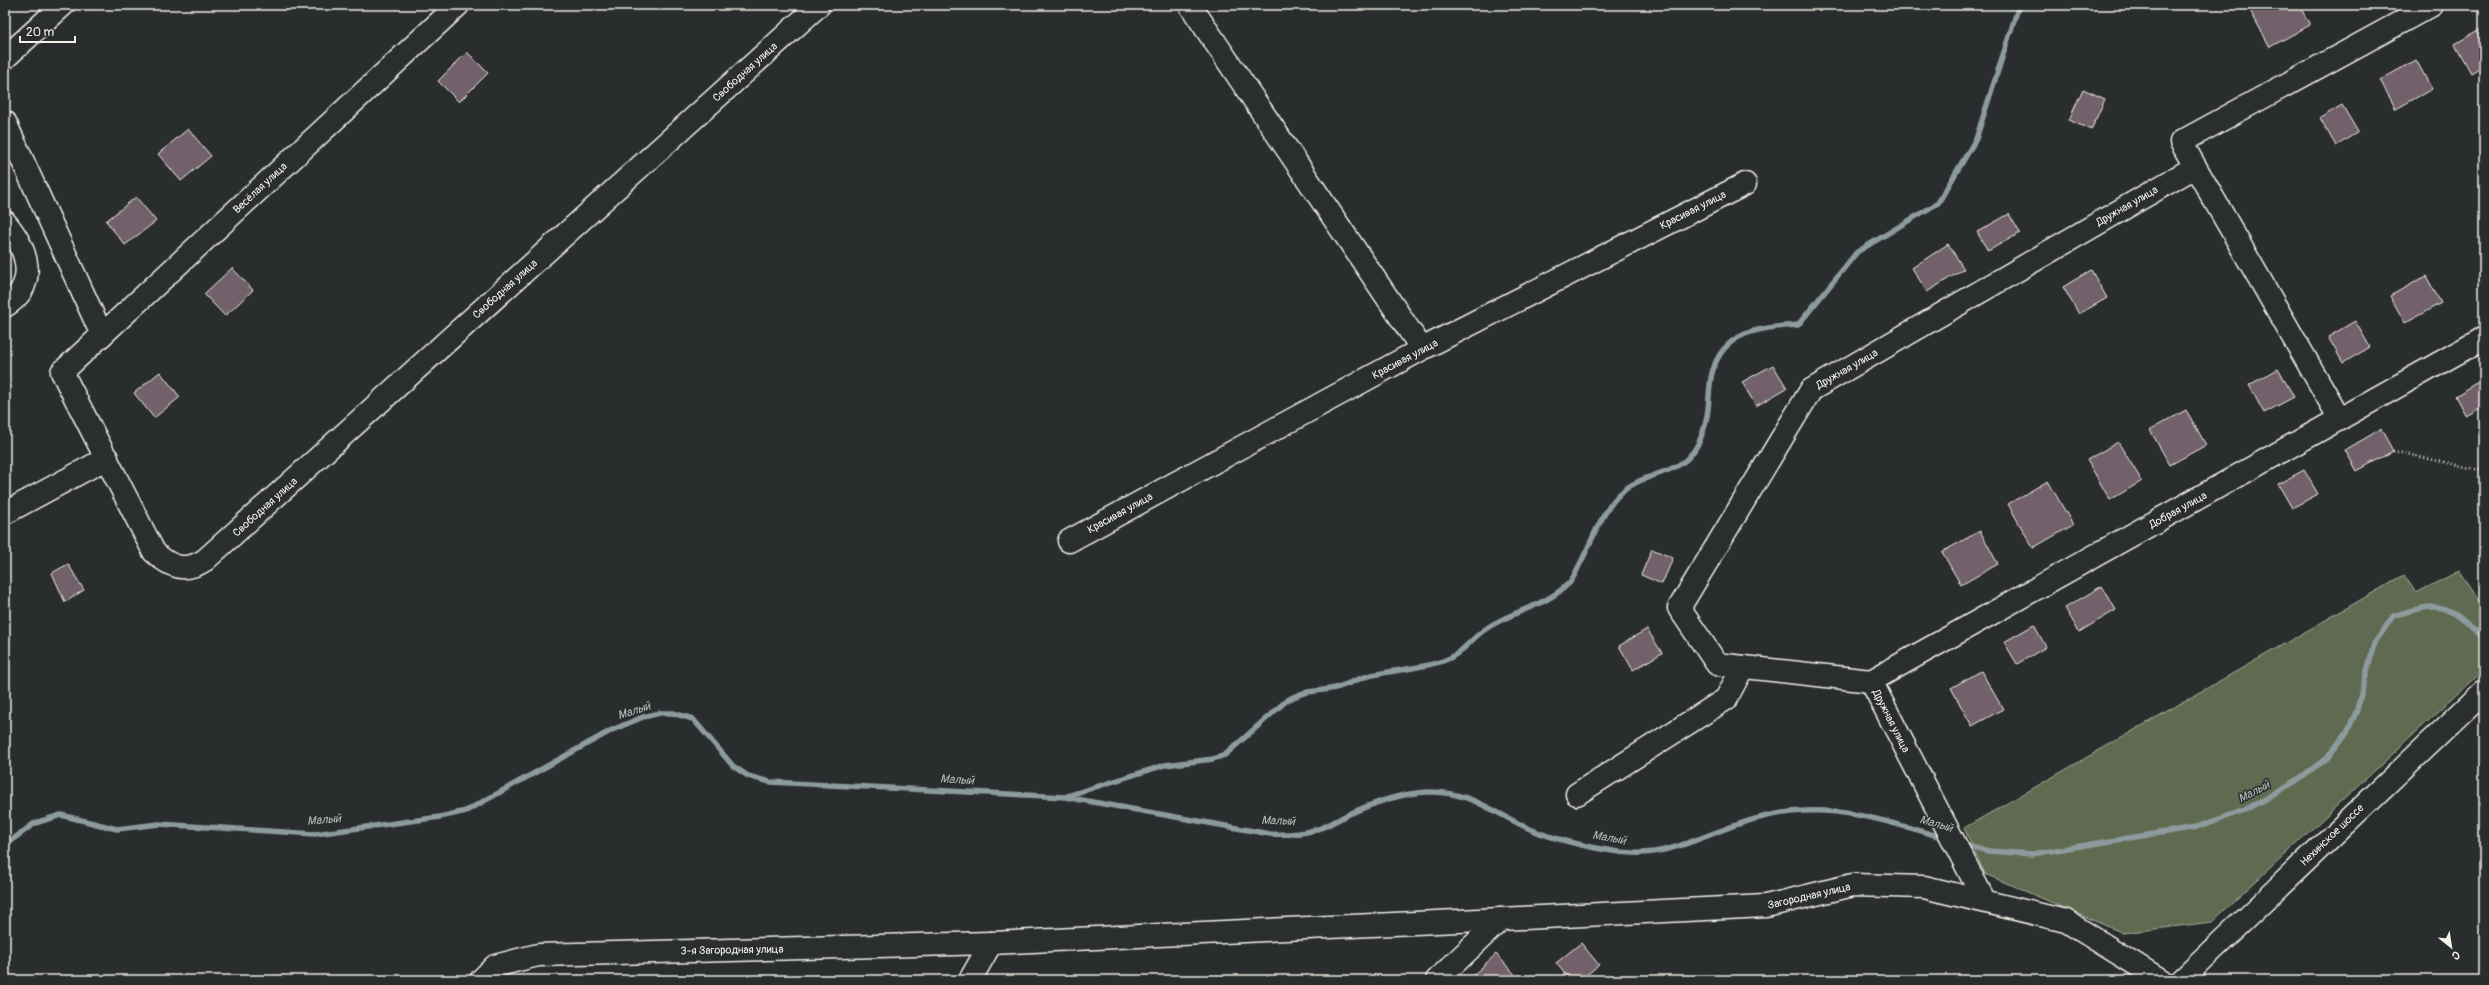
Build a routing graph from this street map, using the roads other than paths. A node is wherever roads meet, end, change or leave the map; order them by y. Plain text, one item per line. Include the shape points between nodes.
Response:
1 (63, 5) edge
2 (458, 5) edge
3 (819, 5) edge
4 (1190, 5) edge
5 (2432, 5) edge
6 (5, 58) edge
7 (5, 122) edge
8 (2195, 167) junction
9 (1745, 184) dead end
10 (5, 222) edge
11 (5, 306) edge
12 (102, 335) junction
13 (2484, 338) edge
14 (1422, 350) junction
15 (2340, 419) junction
16 (107, 458) junction
17 (5, 513) edge
18 (1069, 541) dead end
19 (1743, 667) junction
20 (1871, 681) junction
21 (2484, 691) edge
22 (1577, 794) dead end
23 (1984, 900) junction
24 (1501, 919) junction
25 (991, 943) junction
26 (481, 980) edge
27 (970, 980) edge
28 (1437, 980) edge
29 (2161, 980) edge
30 (2181, 980) edge

1 - 6 street
2 - 12 street, Весёлая улица
3 - 16 street, Свободная улица via 205,560 187,568 174,567 154,552
4 - 14 street
5 - 8 street via 2181,142
7 - 12 street
8 - 15 street
8 - 19 street, Дружная улица via 1811,390 1679,608 1717,664
9 - 14 street, Красивая улица
10 - 11 street via 23,248 27,267 21,292 15,300
12 - 16 street, Весёлая улица via 62,372
13 - 15 street, Добрая улица
14 - 18 street, Красивая улица
15 - 20 street, Добрая улица
16 - 17 street
19 - 20 street, Дружная улица
19 - 22 street via 1726,699
20 - 23 street, Дружная улица
21 - 30 street, Нехинское шоссе
23 - 24 street, Загородная улица via 1924,887 1853,885 1766,906
23 - 29 street, Загородная улица via 2066,921
24 - 25 street, Загородная улица
24 - 28 street
25 - 26 street, 3-я Загородная улица via 538,955 495,966
25 - 27 street

